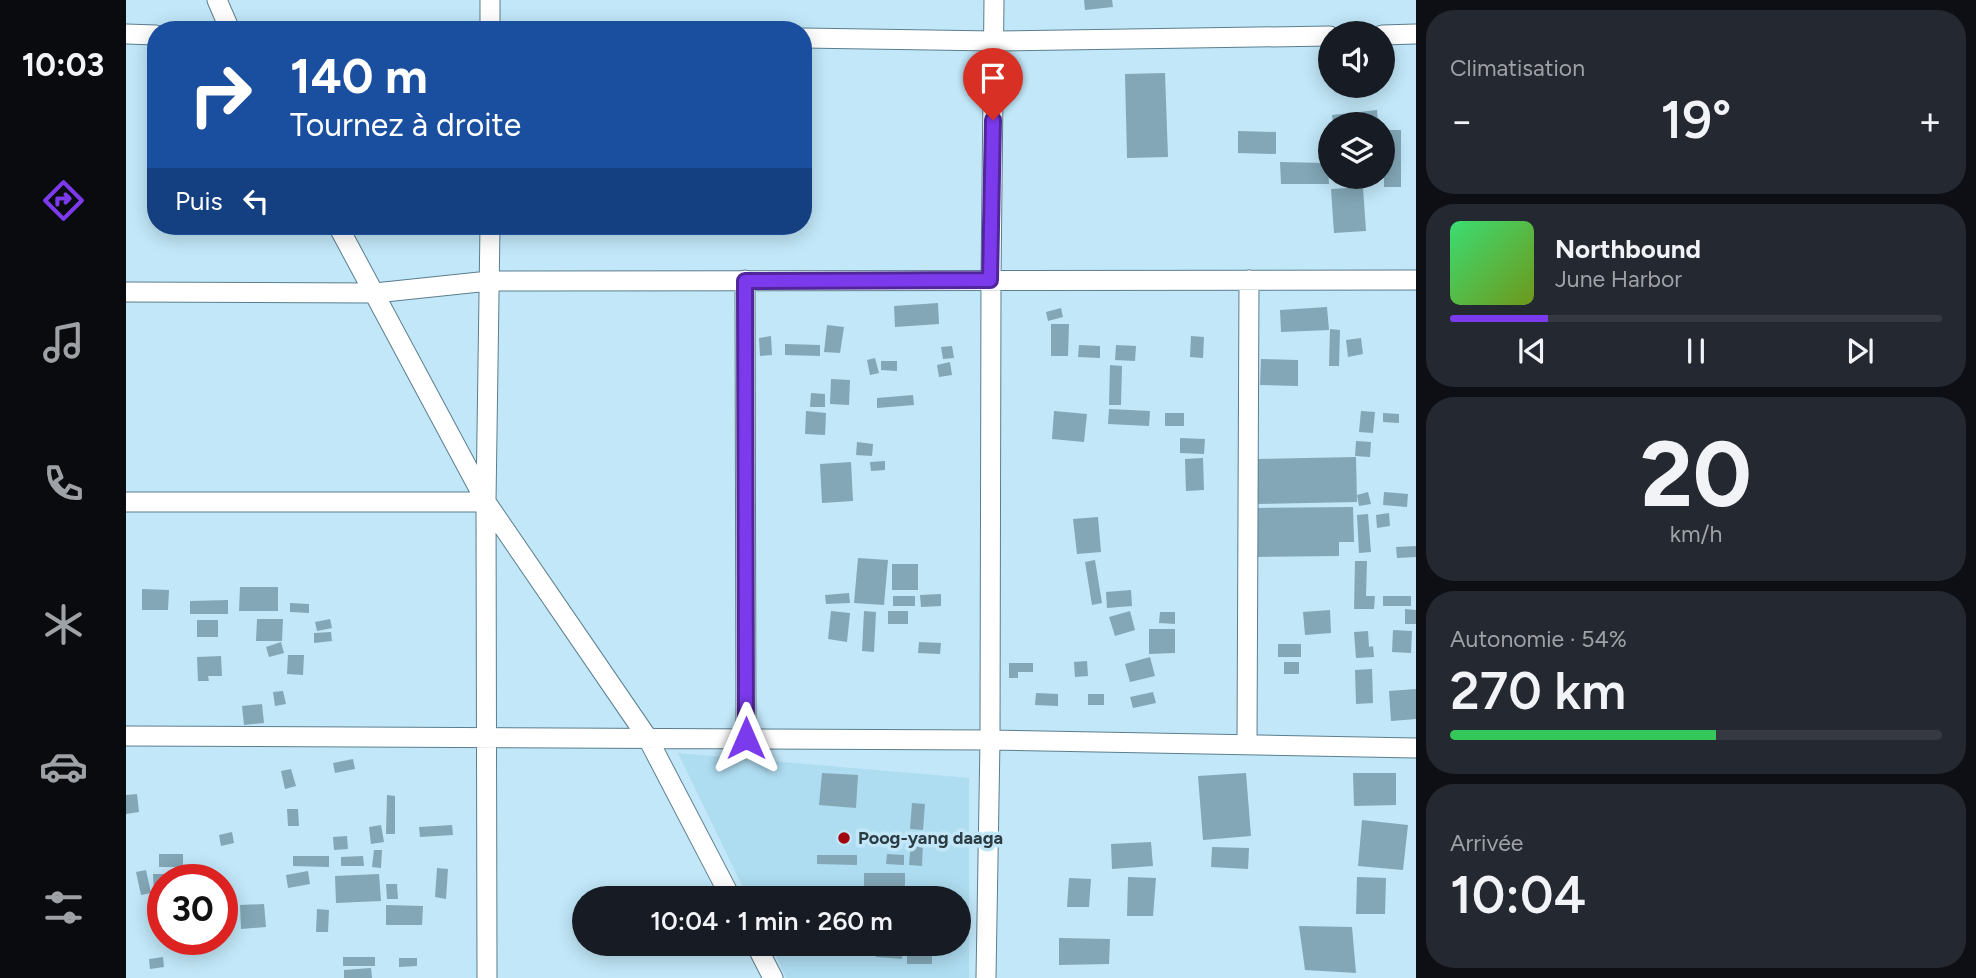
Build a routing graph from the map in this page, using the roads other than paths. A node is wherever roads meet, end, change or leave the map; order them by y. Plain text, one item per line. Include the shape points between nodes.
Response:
1 (218, 0) edge
2 (490, 0) edge
3 (994, 0) edge
4 (226, 21) edge
5 (490, 21) edge
6 (126, 34) edge
7 (1416, 34) edge
8 (147, 35) edge
9 (1395, 35) edge
10 (1318, 36) edge
11 (812, 38) edge
12 (994, 41) junction
13 (343, 235) edge
14 (489, 235) edge
15 (990, 280) junction
16 (1249, 280) junction
17 (1416, 280) edge
18 (489, 281) junction
19 (745, 281) junction
20 (126, 292) edge
21 (375, 293) junction
22 (126, 502) edge
23 (485, 502) junction
24 (126, 736) edge
25 (486, 737) junction
26 (647, 737) junction
27 (746, 738) junction
28 (990, 740) junction
29 (1247, 744) junction
30 (1416, 748) edge
31 (725, 886) edge
32 (762, 956) edge
33 (487, 978) edge
34 (773, 978) edge
35 (986, 978) edge

1 - 4 street
2 - 5 street
3 - 12 street
6 - 8 street
7 - 9 street
10 - 12 street
11 - 12 street
12 - 15 street
13 - 21 street
14 - 18 street
15 - 16 street
15 - 19 street
15 - 28 street
16 - 17 street
16 - 29 street
18 - 19 street
18 - 21 street
18 - 23 street
19 - 27 street
20 - 21 street
21 - 23 street
22 - 23 street
23 - 25 street
23 - 26 street
24 - 25 street
25 - 26 street
25 - 33 street
26 - 27 street
26 - 31 street
27 - 28 street
28 - 29 street
28 - 35 street
29 - 30 street
32 - 34 street

